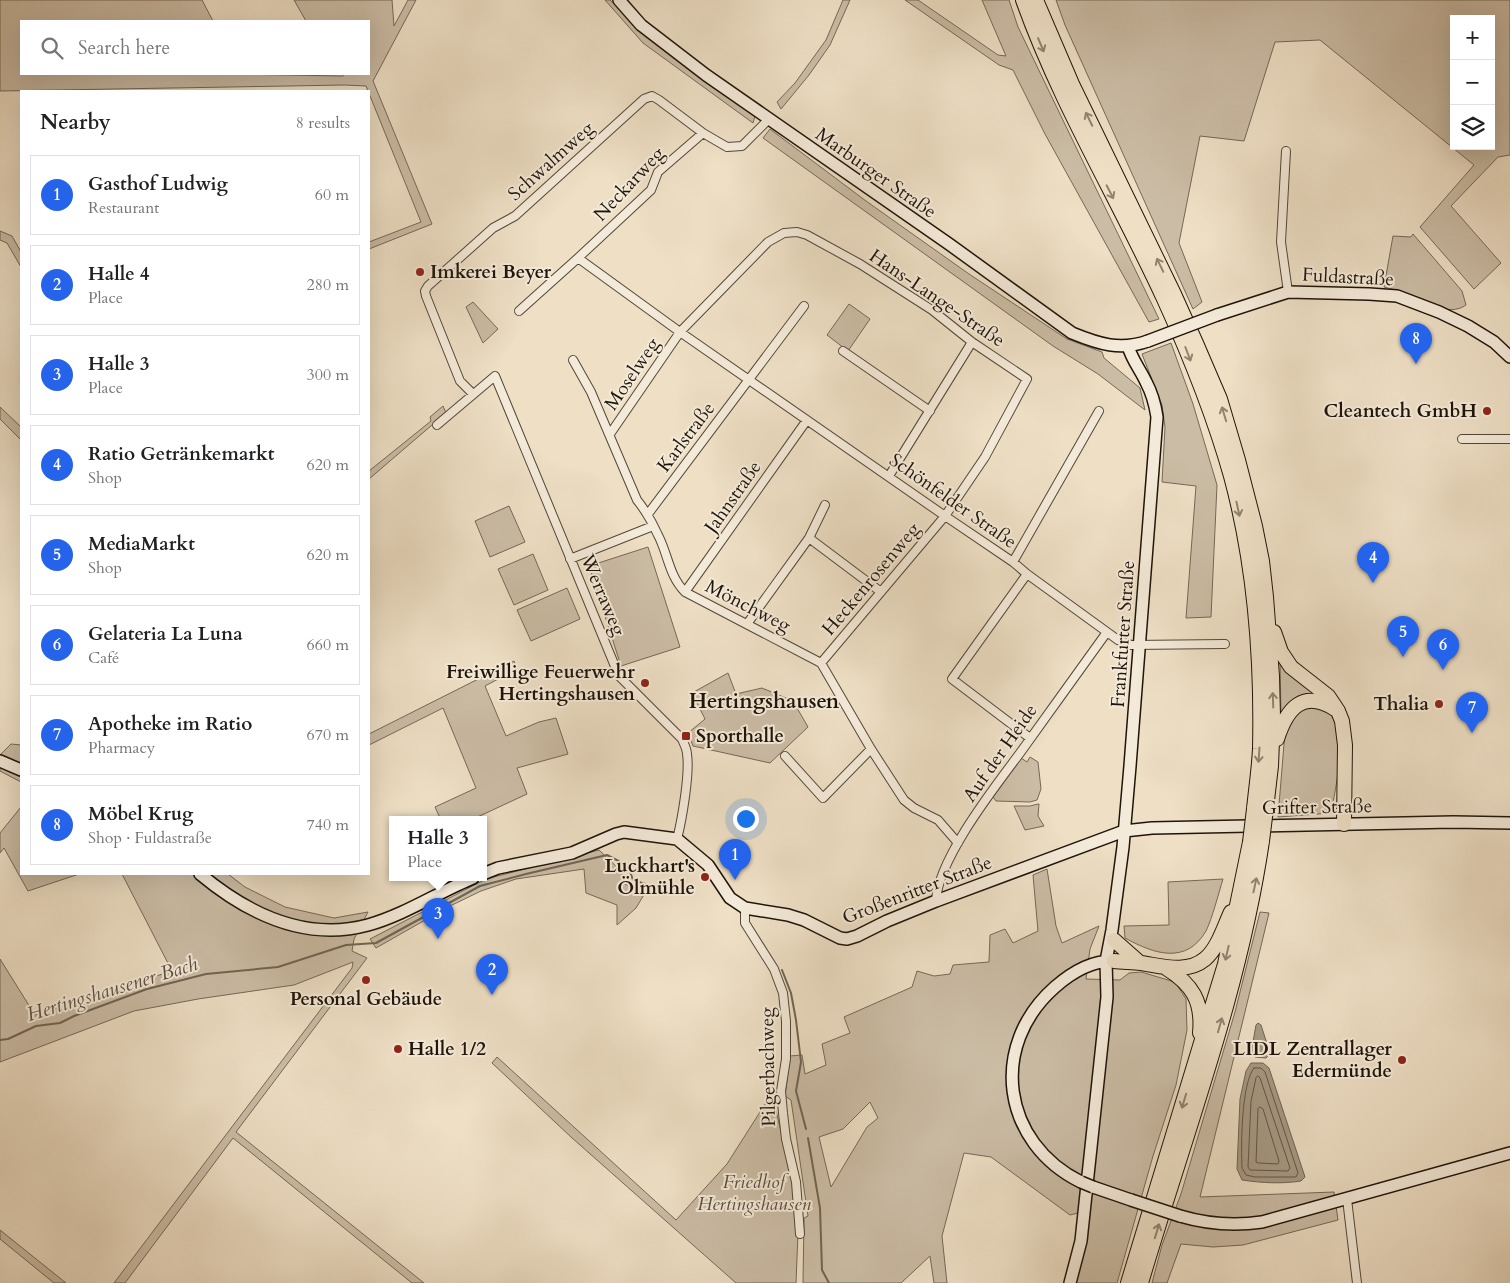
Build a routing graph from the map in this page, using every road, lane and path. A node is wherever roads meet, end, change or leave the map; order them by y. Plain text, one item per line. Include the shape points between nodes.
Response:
1 (619, 0) edge
2 (1023, 0) edge
3 (1036, 0) edge
4 (768, 120) junction
5 (703, 133) junction
6 (1286, 150) dead end
7 (578, 258) junction
8 (1288, 292) junction
9 (804, 306) dead end
10 (519, 312) dead end
11 (680, 332) junction
12 (972, 342) junction
13 (1128, 346) junction
14 (843, 351) dead end
15 (1510, 357) edge
16 (573, 360) dead end
17 (750, 380) junction
18 (474, 394) junction
19 (930, 411) junction
20 (1099, 411) dead end
21 (807, 420) junction
22 (436, 425) dead end
23 (610, 434) junction
24 (1510, 438) edge
25 (1462, 439) dead end
26 (889, 476) junction
27 (825, 505) dead end
28 (648, 514) junction
29 (945, 516) junction
30 (652, 526) junction
31 (809, 538) junction
32 (570, 558) junction
33 (1013, 562) junction
34 (1027, 574) junction
35 (685, 592) junction
36 (881, 592) junction
37 (1266, 597) junction
38 (747, 624) junction
39 (1107, 632) junction
40 (1225, 644) dead end
41 (1138, 645) junction
42 (821, 663) junction
43 (1338, 711) junction
44 (1030, 738) junction
45 (871, 749) junction
46 (785, 756) dead end
47 (0, 761) edge
48 (1271, 766) junction
49 (20, 770) edge
50 (1260, 809) junction
51 (1510, 823) edge
52 (1344, 824) junction
53 (1124, 831) junction
54 (677, 839) junction
55 (1256, 842) junction
56 (958, 843) junction
57 (487, 872) edge
58 (201, 875) edge
59 (467, 881) edge
60 (1242, 888) junction
61 (936, 901) junction
62 (745, 908) junction
63 (1113, 935) junction
64 (1110, 961) junction
65 (1140, 963) junction
66 (1165, 968) junction
67 (1198, 1054) junction
68 (1510, 1153) edge
69 (1346, 1199) junction
70 (800, 1234) dead end
71 (1142, 1281) edge
72 (1070, 1283) edge
73 (1128, 1283) edge
74 (1357, 1283) edge

1 - 4 street, Marburger Straße via 649,32
2 -> 50 highway via 1061,91 1164,298 1231,476 1246,546 1258,641
37 -> 3 highway via 1255,526 1220,399
4 - 5 street via 742,146 732,148
4 - 13 street, Marburger Straße via 1072,333 1104,345
5 - 7 street, Neckarweg via 658,172 651,190
5 - 18 street, Schwalmweg via 659,100 652,96 644,99 515,216 493,228 428,286 426,296 460,380
6 - 8 street, Fuldastraße via 1281,242
7 - 10 street, Neckarweg
7 - 11 street, Schönfelder Straße
8 - 13 street, Fuldastraße, bridge
8 - 15 street, Fuldastraße via 1397,296 1468,326 1494,342
9 - 17 street
11 - 12 street, Hans-Lange-Straße via 768,242 784,233 797,232 860,264 932,310
11 - 17 street, Schönfelder Straße
11 - 23 street, Moselweg
12 - 19 street
12 - 29 street, Hans-Lange-Straße via 1027,379 985,456
13 - 41 street, Frankfurter Straße via 1133,362 1153,396 1157,417
14 - 19 street
16 - 23 street, Mönchweg via 592,392
17 - 21 street, Schönfelder Straße
17 - 28 street, Karlstraße
18 - 22 street, Werraweg
18 - 32 street, Werraweg via 495,376
19 - 26 street
20 - 33 street
21 - 26 street, Schönfelder Straße
21 - 35 street, Jahnstraße
23 - 28 street, Mönchweg via 637,500
24 - 25 street
26 - 29 street, Schönfelder Straße
27 - 31 street
28 - 30 street, Mönchweg
29 - 33 street, Schönfelder Straße
29 - 36 street, Heckenrosenweg
30 - 32 street
30 - 35 street, Mönchweg via 676,583
31 - 36 street
31 - 38 street
32 - 54 street, Werraweg via 619,676 682,739 687,753 687,770
33 - 34 street, Schönfelder Straße
34 - 39 street, Schönfelder Straße
34 - 44 street via 952,679
35 - 38 street, Mönchweg
36 - 42 street, Heckenrosenweg
37 - 43 highway via 1281,652 1291,667 1328,696
48 -> 37 highway via 1273,696
38 - 42 street, Mönchweg
39 - 41 street, Schönfelder Straße via 1131,645
39 - 44 street, Auf der Heide
40 - 41 street
41 - 53 street, Frankfurter Straße
42 - 45 street
43 - 48 highway via 1312,701 1291,709 1282,725
43 - 52 highway via 1345,745
44 - 56 street, Auf der Heide
45 - 46 street via 823,798
45 - 56 street via 904,800 938,820
47 - 49 street
48 - 50 highway
50 - 55 highway, bridge
51 - 52 street, Grifter Straße
52 - 53 street, Grifter Straße
53 - 61 street, Großenritter Straße
53 - 63 street, Frankfurter Straße
54 - 57 street via 624,832 572,853
54 - 62 street via 708,865 730,898
55 - 60 highway
71 -> 55 highway via 1236,966 1258,872
56 - 61 street, Auf der Heide via 940,879
58 - 59 street via 276,921 325,931 345,930 388,918
60 - 66 highway via 1216,944 1205,958 1188,967
60 -> 67 highway via 1225,964
61 - 62 street, Großenritter Straße via 847,939 788,915
62 - 70 street, Pilgerbachweg via 745,923 774,969 782,994 786,1059 781,1091 786,1139 796,1182
63 - 64 street, Frankfurter Straße
63 - 65 highway
64 - 65 highway
64 - 69 street, bridge via 1093,964 1072,974 1044,997 1026,1021 1018,1040 1012,1082 1016,1104 1028,1136 1048,1160 1093,1187 1180,1216 1216,1224 1250,1224
64 - 72 street, Frankfurter Straße via 1081,1240
65 - 66 highway
66 - 67 highway via 1188,984 1195,996 1200,1016
67 -> 73 highway
68 - 69 street
69 - 74 street

